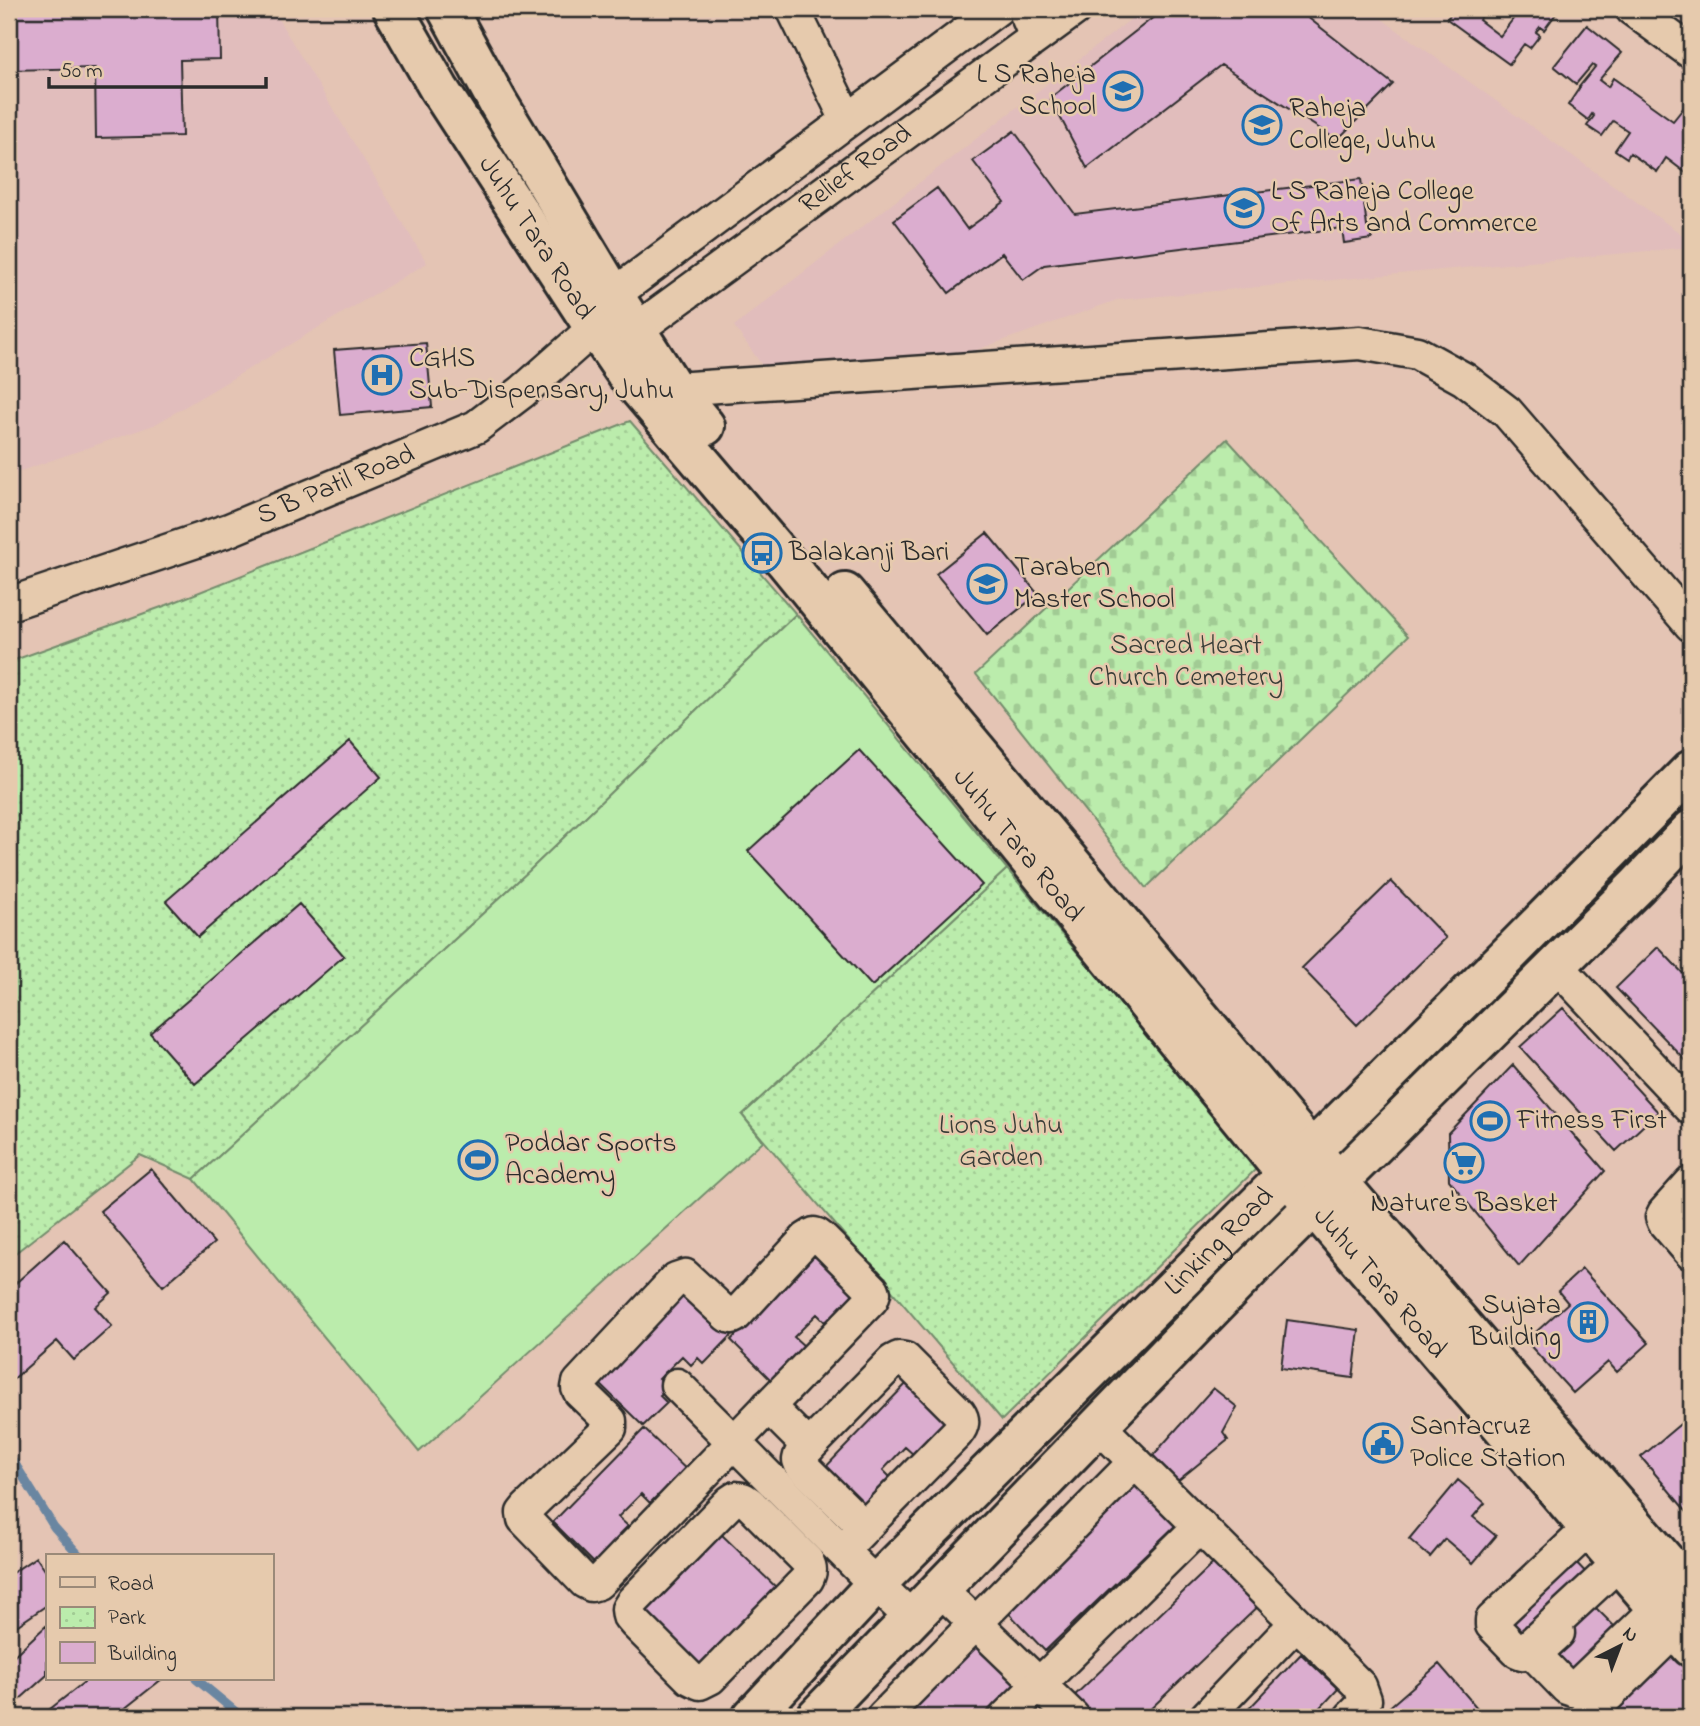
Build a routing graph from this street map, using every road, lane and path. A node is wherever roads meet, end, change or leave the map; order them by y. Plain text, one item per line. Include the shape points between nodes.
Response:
1 (393, 9) edge
2 (447, 9) edge
3 (793, 9) edge
4 (997, 9) edge
5 (1074, 9) edge
6 (1632, 9) edge
7 (1030, 23) edge
8 (1691, 52) edge
9 (848, 120) junction
10 (775, 173) junction
11 (803, 209) junction
12 (605, 325) junction
13 (674, 389) junction
14 (9, 604) edge
15 (1691, 625) edge
16 (1691, 770) edge
17 (1691, 830) edge
18 (1556, 965) junction
19 (1691, 1108) edge
20 (1299, 1163) junction
21 (1691, 1183) edge
22 (1326, 1193) junction
23 (1691, 1252) edge
24 (1206, 1256) junction
25 (1236, 1285) junction
26 (1461, 1351) junction
27 (677, 1385) dead end
28 (768, 1406) junction
29 (1099, 1426) junction
30 (734, 1442) junction
31 (809, 1447) junction
32 (1135, 1462) junction
33 (1199, 1526) junction
34 (864, 1527) junction
35 (1590, 1528) junction
36 (833, 1541) junction
37 (801, 1555) junction
38 (1622, 1565) junction
39 (1685, 1572) edge
40 (876, 1584) junction
41 (940, 1589) junction
42 (912, 1618) junction
43 (975, 1623) junction
44 (1296, 1623) junction
45 (1675, 1628) edge
46 (1039, 1684) junction
47 (754, 1717) edge
48 (816, 1717) edge
49 (883, 1717) edge
50 (1006, 1717) edge
51 (1073, 1717) edge
52 (1206, 1717) edge
53 (1351, 1717) edge
54 (1586, 1717) edge

1 - 12 main road, Juhu Tara Road via 439,89
2 - 12 main road, Juhu Tara Road
3 - 9 street
4 - 9 street, Relief Road
5 - 7 street, Relief Road
6 - 8 street
7 - 11 street, Relief Road
9 - 10 street, Relief Road
10 - 11 street
10 - 12 street, Relief Road
11 - 12 street, Relief Road
12 - 13 main road, Juhu Tara Road via 652,357
12 - 14 street, S B Patil Road via 477,427 229,530
12 - 20 main road, Juhu Tara Road via 627,375
13 - 15 street via 1360,343 1417,353 1464,379 1507,412
13 - 20 main road, Juhu Tara Road
16 - 20 main road, Linking Road
17 - 18 main road, Linking Road
18 - 19 street
18 - 22 main road, Linking Road
20 - 22 main road, Juhu Tara Road
20 - 24 main road, Linking Road
21 - 23 street via 1662,1217
22 - 25 main road, Linking Road
22 - 26 main road, Juhu Tara Road
24 - 25 main road
24 - 40 main road, Linking Road
25 - 29 main road, Linking Road
26 - 35 main road, Juhu Tara Road
26 - 39 main road, Juhu Tara Road
27 - 30 street
28 - 30 street
28 - 30 street via 873,1296 873,1290 814,1234 733,1317 685,1276 677,1279 579,1383 580,1392 606,1416 610,1428 527,1508 524,1519 585,1582 598,1583
28 - 31 street
29 - 32 street
29 - 41 main road, Linking Road
30 - 36 street
31 - 34 street via 800,1463
31 - 34 street via 899,1358 962,1418 957,1433
32 - 33 street
32 - 43 street
33 - 44 street
33 - 46 street
34 - 36 street
35 - 38 main road, Juhu Tara Road
35 - 38 street via 1492,1620 1492,1625 1522,1653
36 - 37 street
36 - 40 street
37 - 37 street via 749,1503 736,1498 633,1601 629,1616 690,1678 705,1681 807,1579 810,1567
38 - 45 main road, Juhu Tara Road
38 - 45 street via 1537,1652 1538,1659 1573,1690
40 - 42 street
40 - 47 main road, Linking Road
41 - 42 main road, Linking Road
41 - 43 street
42 - 48 main road, Linking Road
43 - 46 street
43 - 49 street
44 - 52 street
44 - 53 street via 1360,1686 1365,1700
45 - 54 street
46 - 50 street
46 - 51 street

